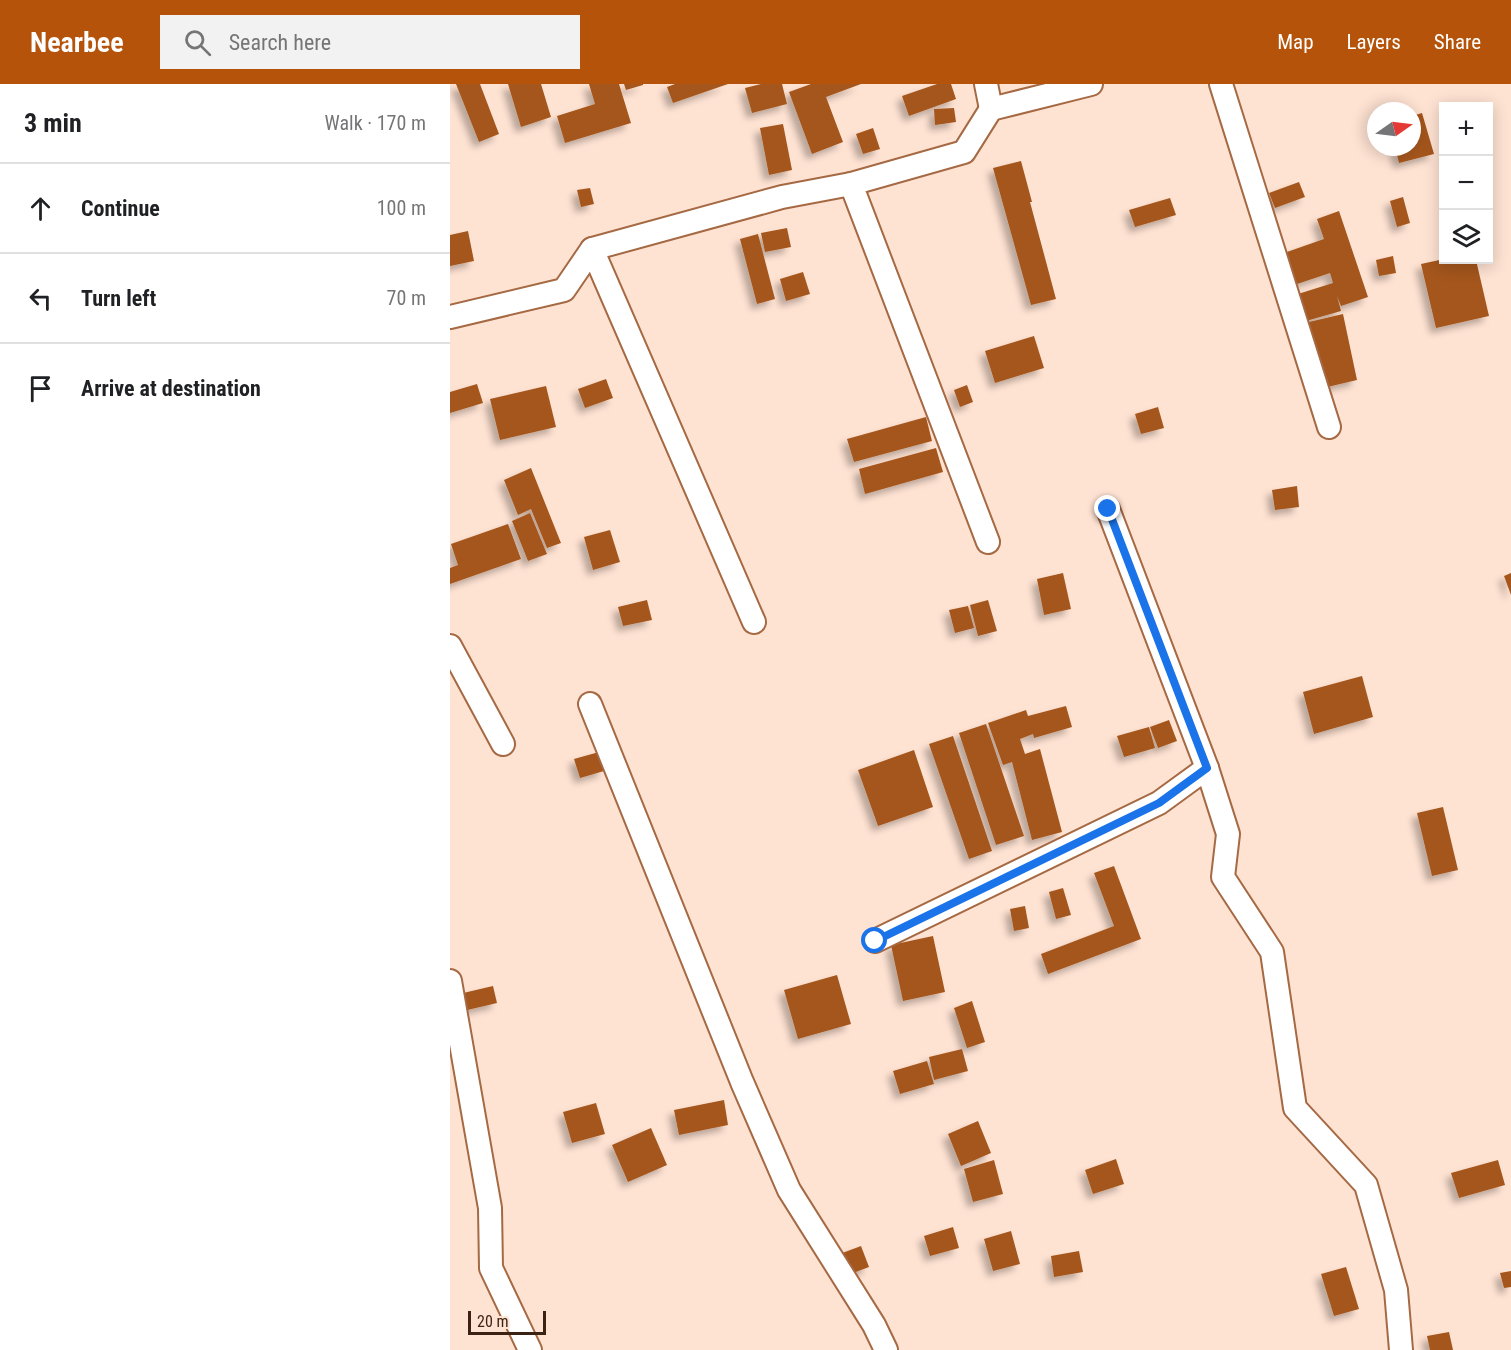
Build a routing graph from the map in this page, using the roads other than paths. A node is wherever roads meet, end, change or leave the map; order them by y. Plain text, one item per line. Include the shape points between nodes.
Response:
1 (986, 84) edge
2 (1091, 84) edge
3 (1221, 84) edge
4 (991, 109) junction
5 (851, 184) junction
6 (592, 249) junction
7 (450, 317) edge
8 (1329, 427) dead end
9 (1108, 509) dead end
10 (988, 542) dead end
11 (754, 622) dead end
12 (450, 646) edge
13 (590, 704) dead end
14 (503, 744) dead end
15 (1207, 768) junction
16 (875, 941) dead end
17 (450, 981) edge
18 (459, 1092) edge
19 (530, 1350) edge
20 (886, 1350) edge
21 (1401, 1350) edge

1 - 4 street
2 - 4 street
3 - 8 street
4 - 5 street via 964,153
5 - 6 street via 782,197
5 - 10 street
6 - 7 street via 564,290
6 - 11 street
9 - 15 street
12 - 14 street
13 - 20 street via 789,1190
15 - 16 street via 1159,803
15 - 21 street via 1228,834 1223,877 1272,952 1295,1108 1366,1185 1396,1290
17 - 18 street
18 - 19 street via 490,1208 491,1268

